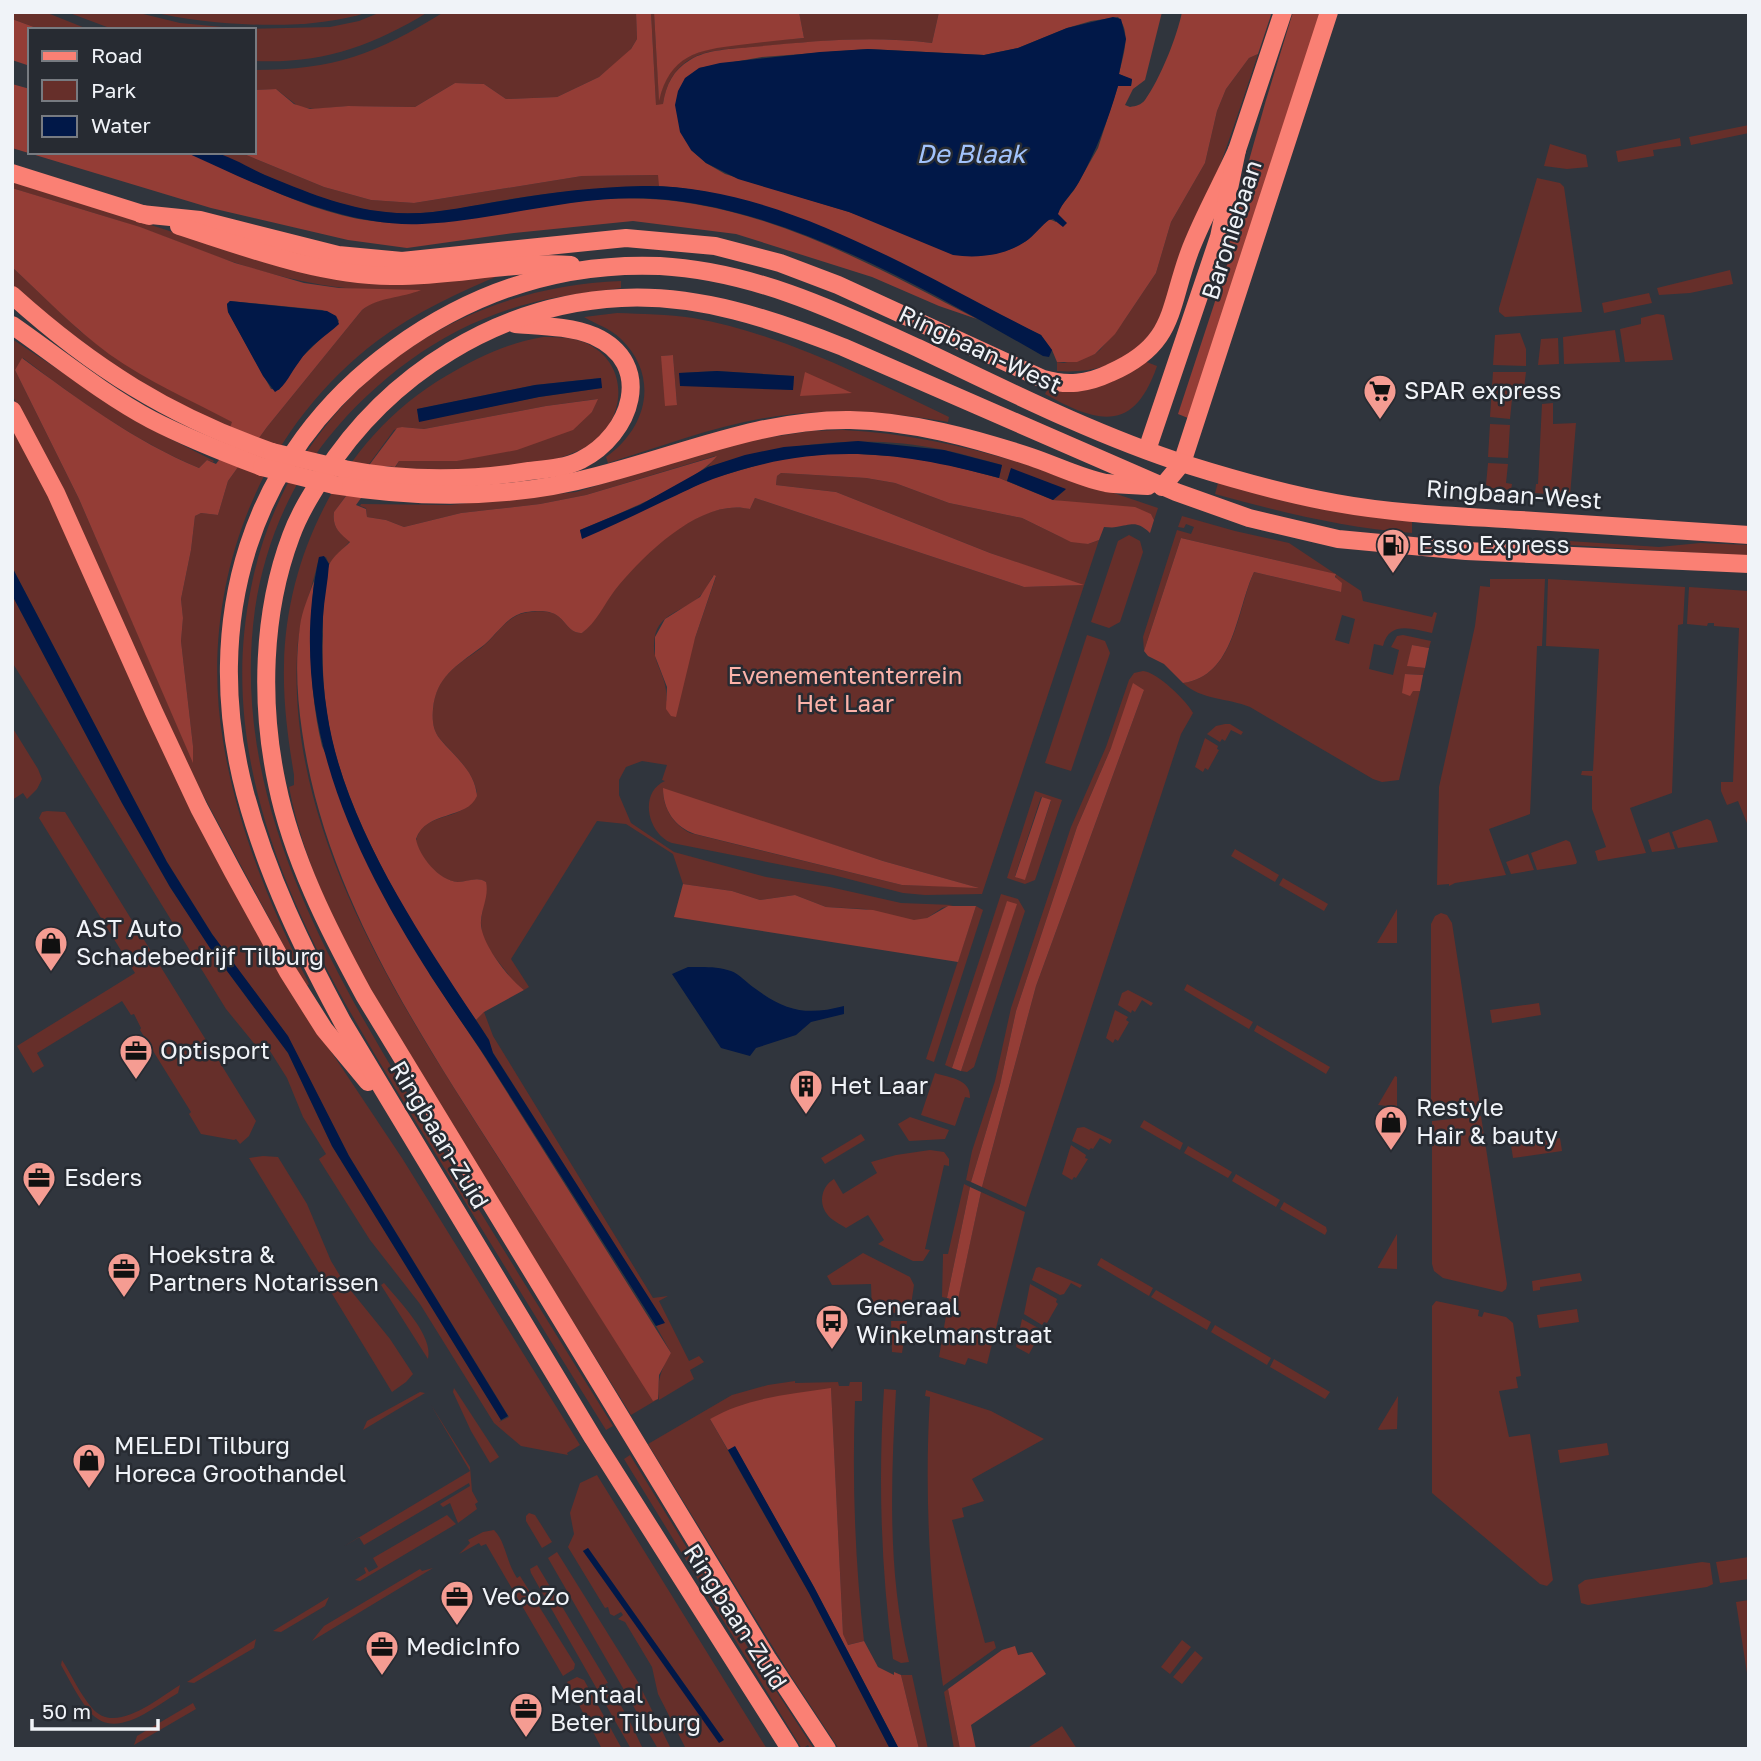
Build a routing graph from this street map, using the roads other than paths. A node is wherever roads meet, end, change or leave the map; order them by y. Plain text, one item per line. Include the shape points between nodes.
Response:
1 (1283, 12) edge
2 (1329, 12) edge
3 (1237, 150) junction
4 (12, 173) edge
5 (141, 214) junction
6 (595, 267) junction
7 (12, 295) edge
8 (505, 323) junction
9 (12, 325) edge
10 (12, 410) edge
11 (1147, 450) junction
12 (267, 460) junction
13 (1182, 463) junction
14 (1162, 487) junction
15 (270, 489) joint
16 (302, 509) joint
17 (1749, 536) edge
18 (1749, 564) edge
19 (407, 1130) junction
20 (790, 1749) edge
21 (827, 1749) edge

1 - 3 main road, Baroniebaan
2 - 13 main road, Baroniebaan
3 - 5 main road via 1191,249 1170,318 1159,338 1126,366 1073,384 1042,379 838,285 715,246 626,238 402,261 338,255 200,220
3 - 11 main road, Baroniebaan via 1219,237
4 - 5 main road
5 - 6 main road via 337,272 394,276 548,264
6 - 11 main road, Ringbaan-West via 657,266 729,274 829,306
6 - 15 main road, Ringbaan-West via 478,298 420,330 371,365 318,416
7 - 12 main road via 75,349 150,399
8 - 12 main road, bridge via 579,331 609,345 628,371 631,389 625,416 609,440 565,466 460,479 412,478
8 - 14 main road, Ringbaan-West via 561,306 620,298 660,298 734,310 843,347
8 - 16 main road, Ringbaan-West via 457,346 385,401 340,449
9 - 12 main road via 150,418 212,447
10 - 19 main road via 56,493 199,808 255,913 324,1029
11 - 13 main road, Ringbaan-West
11 - 14 main road
12 - 14 main road, bridge via 334,485 412,495 517,491 596,477 731,436 849,420 937,431 1105,483
13 - 14 main road
13 - 17 main road, Ringbaan-West via 1285,492 1363,507
14 - 18 main road, Ringbaan-West via 1249,518 1338,539 1465,551
15 - 19 main road, Ringbaan-Zuid via 246,551 230,646 232,725 244,790 263,853 305,954
16 - 21 main road, Ringbaan-Zuid via 277,580 270,621 269,728 276,784 290,832 332,935 640,1450
19 - 20 main road, Ringbaan-Zuid via 610,1467

